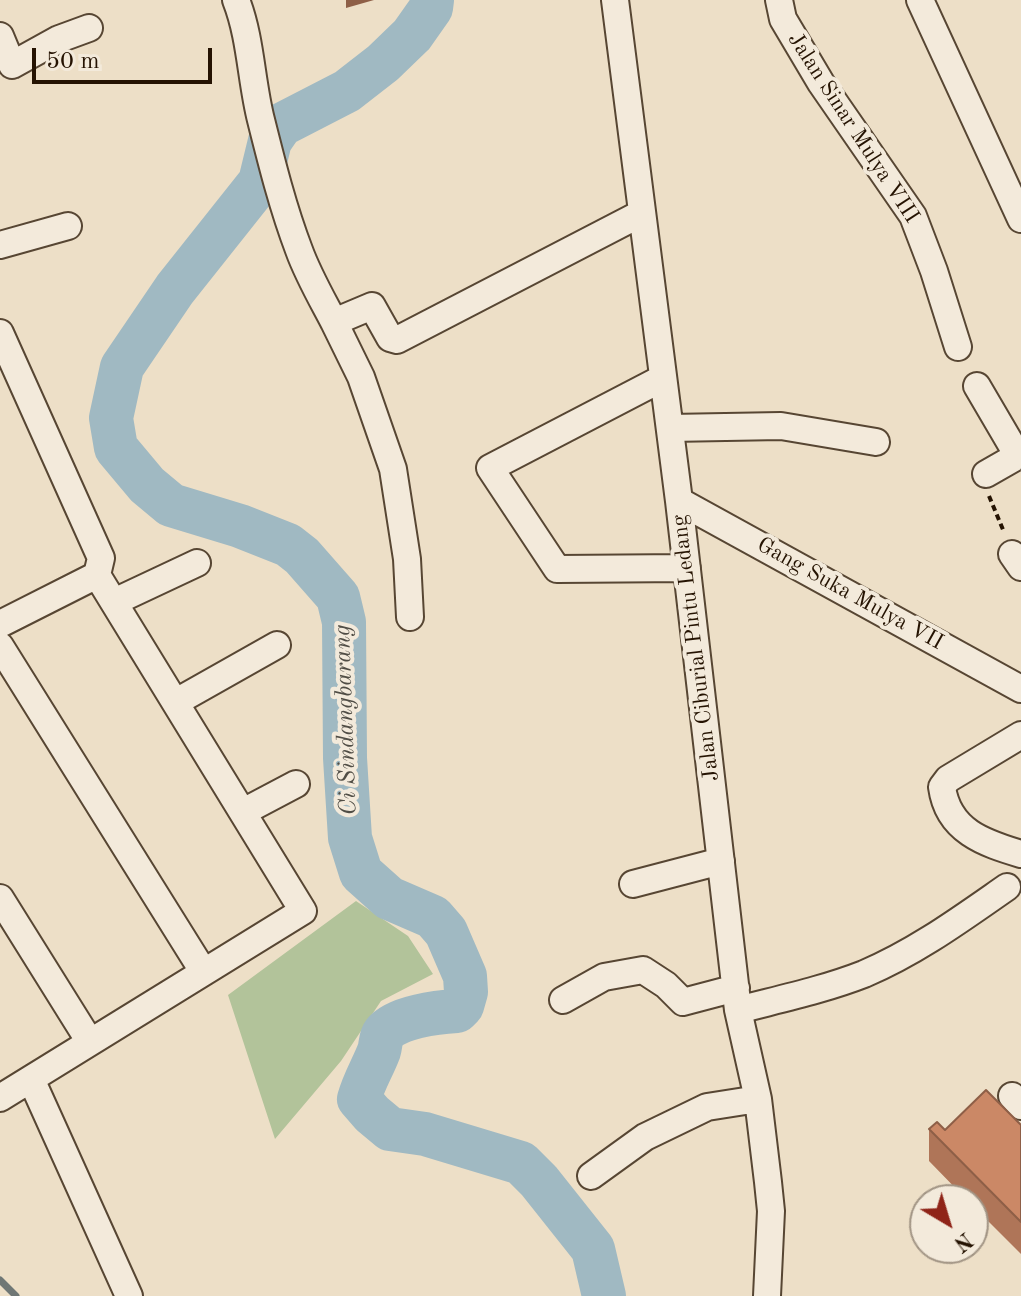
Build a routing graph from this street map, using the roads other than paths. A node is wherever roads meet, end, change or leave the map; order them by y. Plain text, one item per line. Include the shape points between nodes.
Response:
1 (236, 0) edge
2 (615, 0) edge
3 (779, 0) edge
4 (920, 0) edge
5 (89, 28) dead end
6 (0, 36) edge
7 (642, 213) junction
8 (1021, 219) edge
9 (68, 226) dead end
10 (0, 245) edge
11 (334, 322) junction
12 (0, 333) edge
13 (958, 347) dead end
14 (663, 378) junction
15 (977, 386) dead end
16 (670, 428) junction
17 (876, 442) dead end
18 (1019, 455) edge
19 (986, 474) road end
20 (679, 501) junction
21 (197, 563) dead end
22 (687, 568) junction
23 (97, 575) junction
24 (114, 602) junction
25 (410, 617) dead end
26 (0, 624) edge
27 (277, 645) dead end
28 (0, 646) edge
29 (1021, 689) edge
30 (176, 702) junction
31 (1021, 735) edge
32 (296, 784) dead end
33 (243, 812) junction
34 (1021, 854) edge
35 (721, 861) junction
36 (633, 884) dead end
37 (1007, 887) dead end
38 (0, 898) edge
39 (203, 971) junction
40 (737, 999) junction
41 (563, 1000) dead end
42 (90, 1042) junction
43 (31, 1079) junction
44 (0, 1098) edge
45 (758, 1099) junction
46 (591, 1176) dead end
47 (129, 1296) edge
48 (767, 1296) edge

1 - 11 street via 275,181
2 - 7 street, Jalan Ciburial Pintu Ledang
3 - 13 street, Jalan Sinar Mulya VIII via 783,19 821,83 913,216
4 - 8 street
5 - 6 street via 12,65
7 - 11 street via 397,340 390,338 372,306
7 - 14 street, Jalan Ciburial Pintu Ledang
9 - 10 street
11 - 25 street via 361,377 393,469
12 - 23 street via 101,558
14 - 16 street, Jalan Ciburial Pintu Ledang
14 - 22 street via 490,468 557,569
15 - 18 street
16 - 17 street via 781,426
16 - 20 street, Jalan Ciburial Pintu Ledang
18 - 19 street
20 - 22 street, Jalan Ciburial Pintu Ledang
20 - 29 street, Gang Suka Mulya VII
21 - 24 street
22 - 35 street, Jalan Ciburial Pintu Ledang
23 - 24 street
23 - 26 street
24 - 30 street
27 - 30 street
28 - 39 street
30 - 33 street
31 - 34 street via 942,787 954,819 970,836
32 - 33 street
33 - 39 street via 303,911
35 - 36 street
35 - 40 street, Jalan Ciburial Pintu Ledang
37 - 40 street via 944,931 865,973 830,986
38 - 42 street
39 - 42 street
40 - 41 street via 683,1002 643,970 604,977
40 - 45 street, Jalan Ciburial Pintu Ledang
42 - 43 street
43 - 44 street
43 - 47 street
45 - 46 street via 707,1107 645,1137
45 - 48 street, Jalan Ciburial Pintu Ledang via 771,1211

